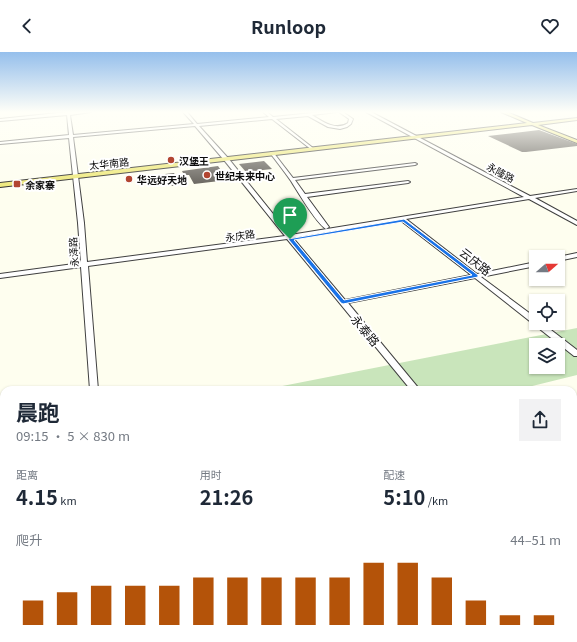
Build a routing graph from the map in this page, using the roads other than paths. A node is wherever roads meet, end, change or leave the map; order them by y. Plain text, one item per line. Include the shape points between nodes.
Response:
1 (40, 140) edge
2 (70, 140) edge
3 (210, 140) edge
4 (300, 140) edge
5 (386, 140) edge
6 (424, 140) edge
7 (0, 143) edge
8 (311, 148) junction
9 (272, 154) junction
10 (226, 158) junction
11 (415, 164) dead end
12 (75, 175) junction
13 (293, 179) junction
14 (408, 182) dead end
15 (0, 183) edge
16 (577, 192) edge
17 (304, 196) junction
18 (534, 199) junction
19 (403, 219) junction
20 (577, 219) edge
21 (577, 223) edge
22 (326, 227) dead end
23 (290, 238) junction
24 (577, 255) edge
25 (565, 258) edge
26 (529, 265) edge
27 (84, 266) junction
28 (476, 276) junction
29 (0, 278) edge
30 (343, 302) junction
31 (529, 318) edge
32 (545, 330) edge
33 (577, 354) edge
34 (94, 386) edge
35 (413, 386) edge

1 - 7 street
2 - 12 street, 永泽路
3 - 10 street, 永泰路
4 - 8 street
5 - 8 main road, 太华南路
6 - 18 street, 永隆路
8 - 9 main road, 太华南路
8 - 10 main road, 太华南路
9 - 10 main road, 太华南路
9 - 13 street
10 - 12 main road, 太华南路
10 - 23 street, 永泰路
11 - 13 street
12 - 15 main road, 太华南路
12 - 27 street, 永泽路
13 - 17 street
14 - 17 street
16 - 18 street, 永庆路
17 - 22 street
18 - 19 street, 永庆路
18 - 20 street, 永隆路
18 - 21 street, 永隆路
19 - 23 street, 永庆路
19 - 28 street, 云庆路
23 - 27 street, 永庆路
23 - 30 street, 永泰路
24 - 25 street
26 - 28 street
27 - 29 street, 永庆路
27 - 34 street, 永泽路
28 - 30 street
28 - 31 street, 云庆路
30 - 35 street, 永泰路
32 - 33 street, 云庆路

